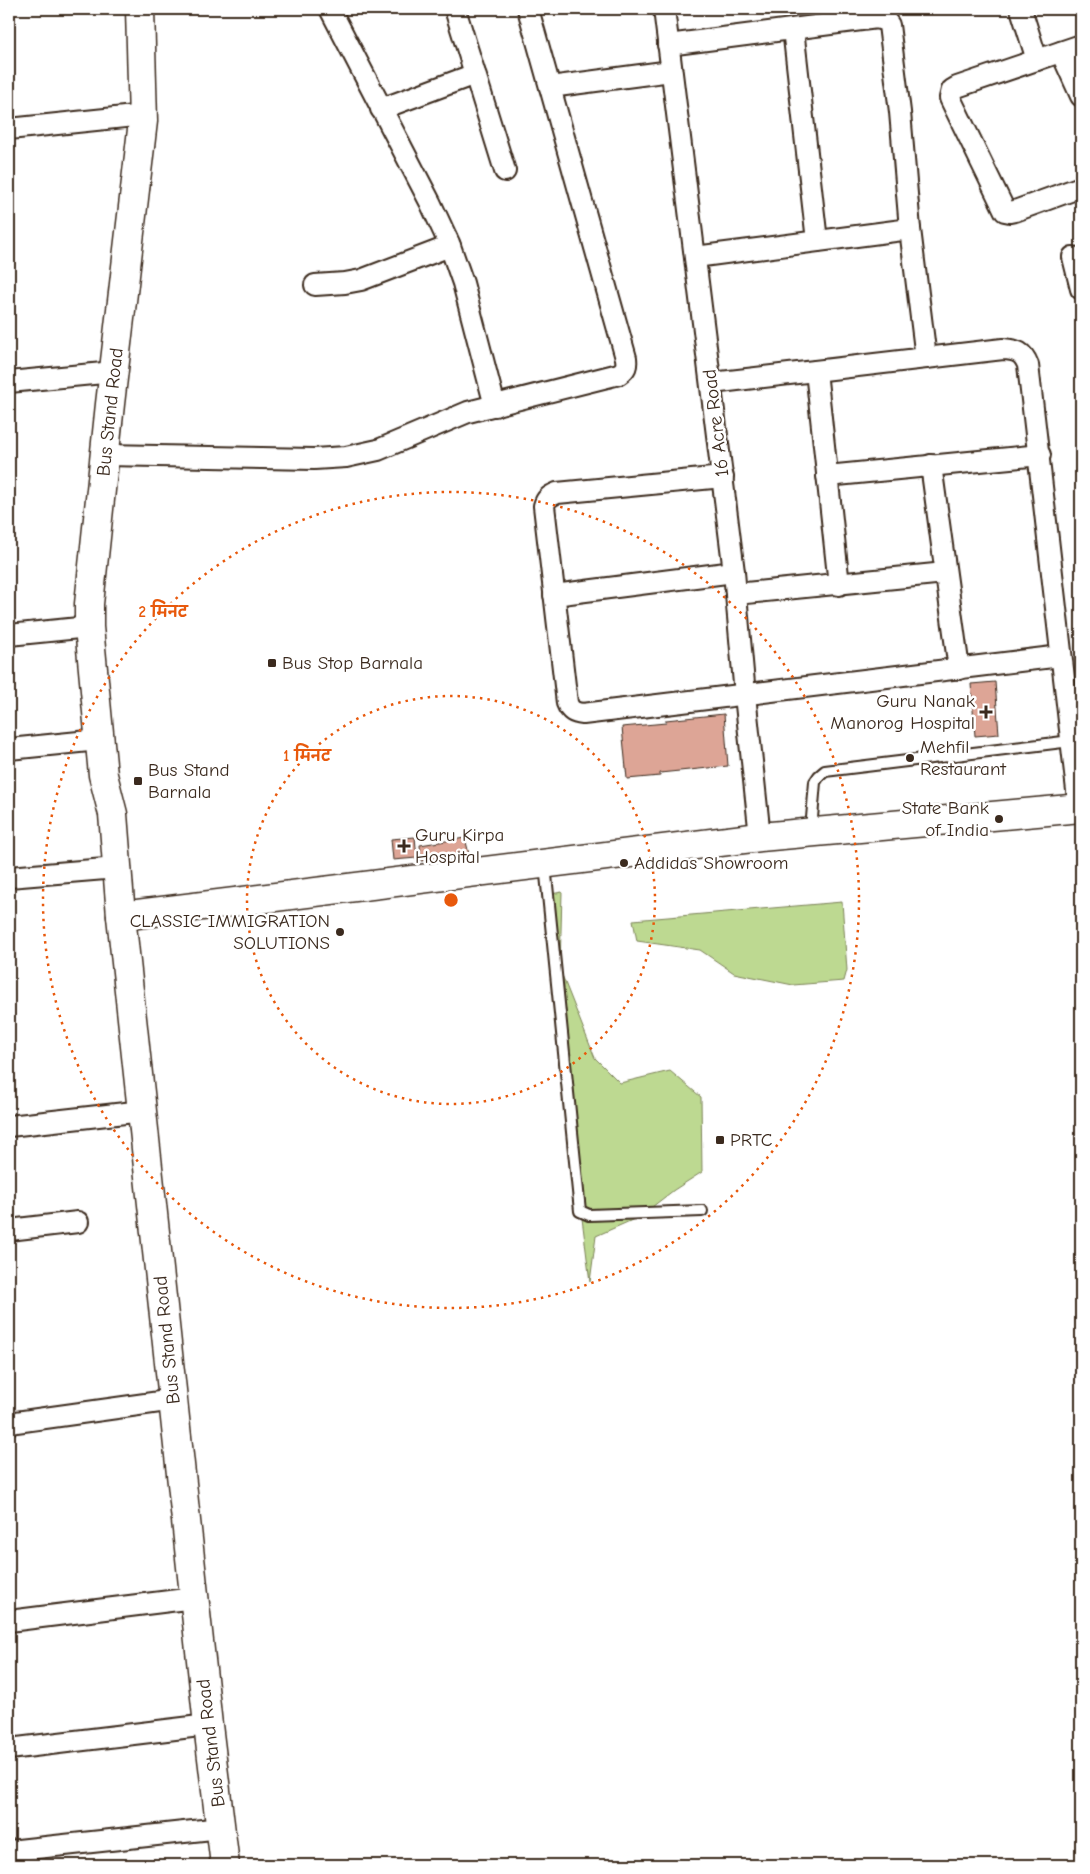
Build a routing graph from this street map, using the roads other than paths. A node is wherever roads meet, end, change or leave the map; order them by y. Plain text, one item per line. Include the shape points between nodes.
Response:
1 (140, 9) edge
2 (156, 9) edge
3 (330, 9) edge
4 (455, 9) edge
5 (528, 9) edge
6 (664, 9) edge
7 (1021, 9) edge
8 (794, 29) junction
9 (668, 45) junction
10 (1081, 45) edge
11 (1062, 52) junction
12 (1037, 60) junction
13 (671, 71) junction
14 (475, 74) junction
15 (550, 87) junction
16 (1081, 96) edge
17 (381, 109) junction
18 (144, 115) junction
19 (9, 129) edge
20 (505, 170) dead end
21 (1081, 187) edge
22 (910, 229) junction
23 (817, 241) junction
24 (450, 246) junction
25 (694, 257) junction
26 (1073, 257) dead end
27 (315, 285) dead end
28 (1081, 289) edge
29 (926, 358) junction
30 (816, 371) junction
31 (114, 372) junction
32 (9, 382) edge
33 (712, 383) junction
34 (495, 406) junction
35 (111, 455) junction
36 (1040, 455) junction
37 (931, 465) junction
38 (827, 476) junction
39 (722, 477) junction
40 (734, 572) junction
41 (945, 573) junction
42 (838, 585) junction
43 (736, 594) junction
44 (554, 595) junction
45 (88, 626) junction
46 (9, 635) edge
47 (1061, 656) junction
48 (958, 669) junction
49 (745, 695) junction
50 (99, 740) junction
51 (1071, 741) junction
52 (9, 749) edge
53 (1080, 808) edge
54 (112, 814) junction
55 (811, 832) junction
56 (760, 838) junction
57 (545, 864) junction
58 (117, 868) junction
59 (9, 877) edge
60 (121, 916) junction
61 (143, 1111) junction
62 (9, 1126) edge
63 (702, 1211) dead end
64 (78, 1222) dead end
65 (9, 1230) edge
66 (174, 1400) junction
67 (9, 1423) edge
68 (194, 1598) junction
69 (9, 1621) edge
70 (208, 1725) junction
71 (9, 1749) edge
72 (221, 1828) junction
73 (9, 1851) edge
74 (10, 1865) edge
75 (225, 1865) edge

1 - 18 street, Bus Stand Road
2 - 35 street, Bus Stand Road via 158,130
3 - 17 street
4 - 14 street
5 - 15 street
6 - 9 street, 16 Acre Road
7 - 12 street
8 - 9 street
8 - 22 street via 877,18 889,25
8 - 23 street
9 - 13 street, 16 Acre Road
10 - 11 street
11 - 12 street
11 - 16 street
12 - 21 street via 956,87 950,98 1005,211 1015,211
13 - 15 street
13 - 25 street, 16 Acre Road
14 - 17 street
14 - 20 street
15 - 34 street via 627,365 619,374
17 - 24 street
18 - 19 street
18 - 31 street, Bus Stand Road
22 - 23 street
22 - 29 street
23 - 25 street
24 - 27 street via 362,280
24 - 34 street
25 - 33 street, 16 Acre Road
26 - 28 street
29 - 30 street
29 - 36 street via 1003,349 1024,355
30 - 33 street
30 - 38 street
31 - 32 street
31 - 35 street, Bus Stand Road
33 - 39 street, 16 Acre Road
34 - 35 street via 468,412 378,450 346,457
35 - 45 street, Bus Stand Road
35 - 54 street, Bus Stand Road via 104,634 116,770
36 - 37 street
36 - 47 street
37 - 38 street
37 - 41 street
38 - 42 street
39 - 40 street, 16 Acre Road
39 - 44 street via 551,495 544,506
40 - 43 street, 16 Acre Road
40 - 44 street
41 - 42 street
41 - 48 street
42 - 43 street
43 - 49 street, 16 Acre Road
44 - 49 street via 567,703 576,713
45 - 46 street
45 - 50 street, Bus Stand Road
47 - 48 street
47 - 51 street
48 - 49 street
49 - 56 street, 16 Acre Road
50 - 52 street
50 - 54 street, Bus Stand Road via 104,784
51 - 53 street
51 - 55 lane via 825,771 815,782
53 - 55 street
54 - 58 street, Bus Stand Road
55 - 56 street
56 - 57 street
57 - 60 street
57 - 63 lane via 580,1211 589,1215
58 - 59 street
58 - 60 street, Bus Stand Road
60 - 61 street, Bus Stand Road
61 - 62 street
61 - 66 street, Bus Stand Road
64 - 65 street
66 - 67 street
66 - 68 street, Bus Stand Road
68 - 69 street
68 - 70 street, Bus Stand Road
70 - 71 street
70 - 72 street, Bus Stand Road
72 - 73 street
72 - 75 street, Bus Stand Road
73 - 74 street

